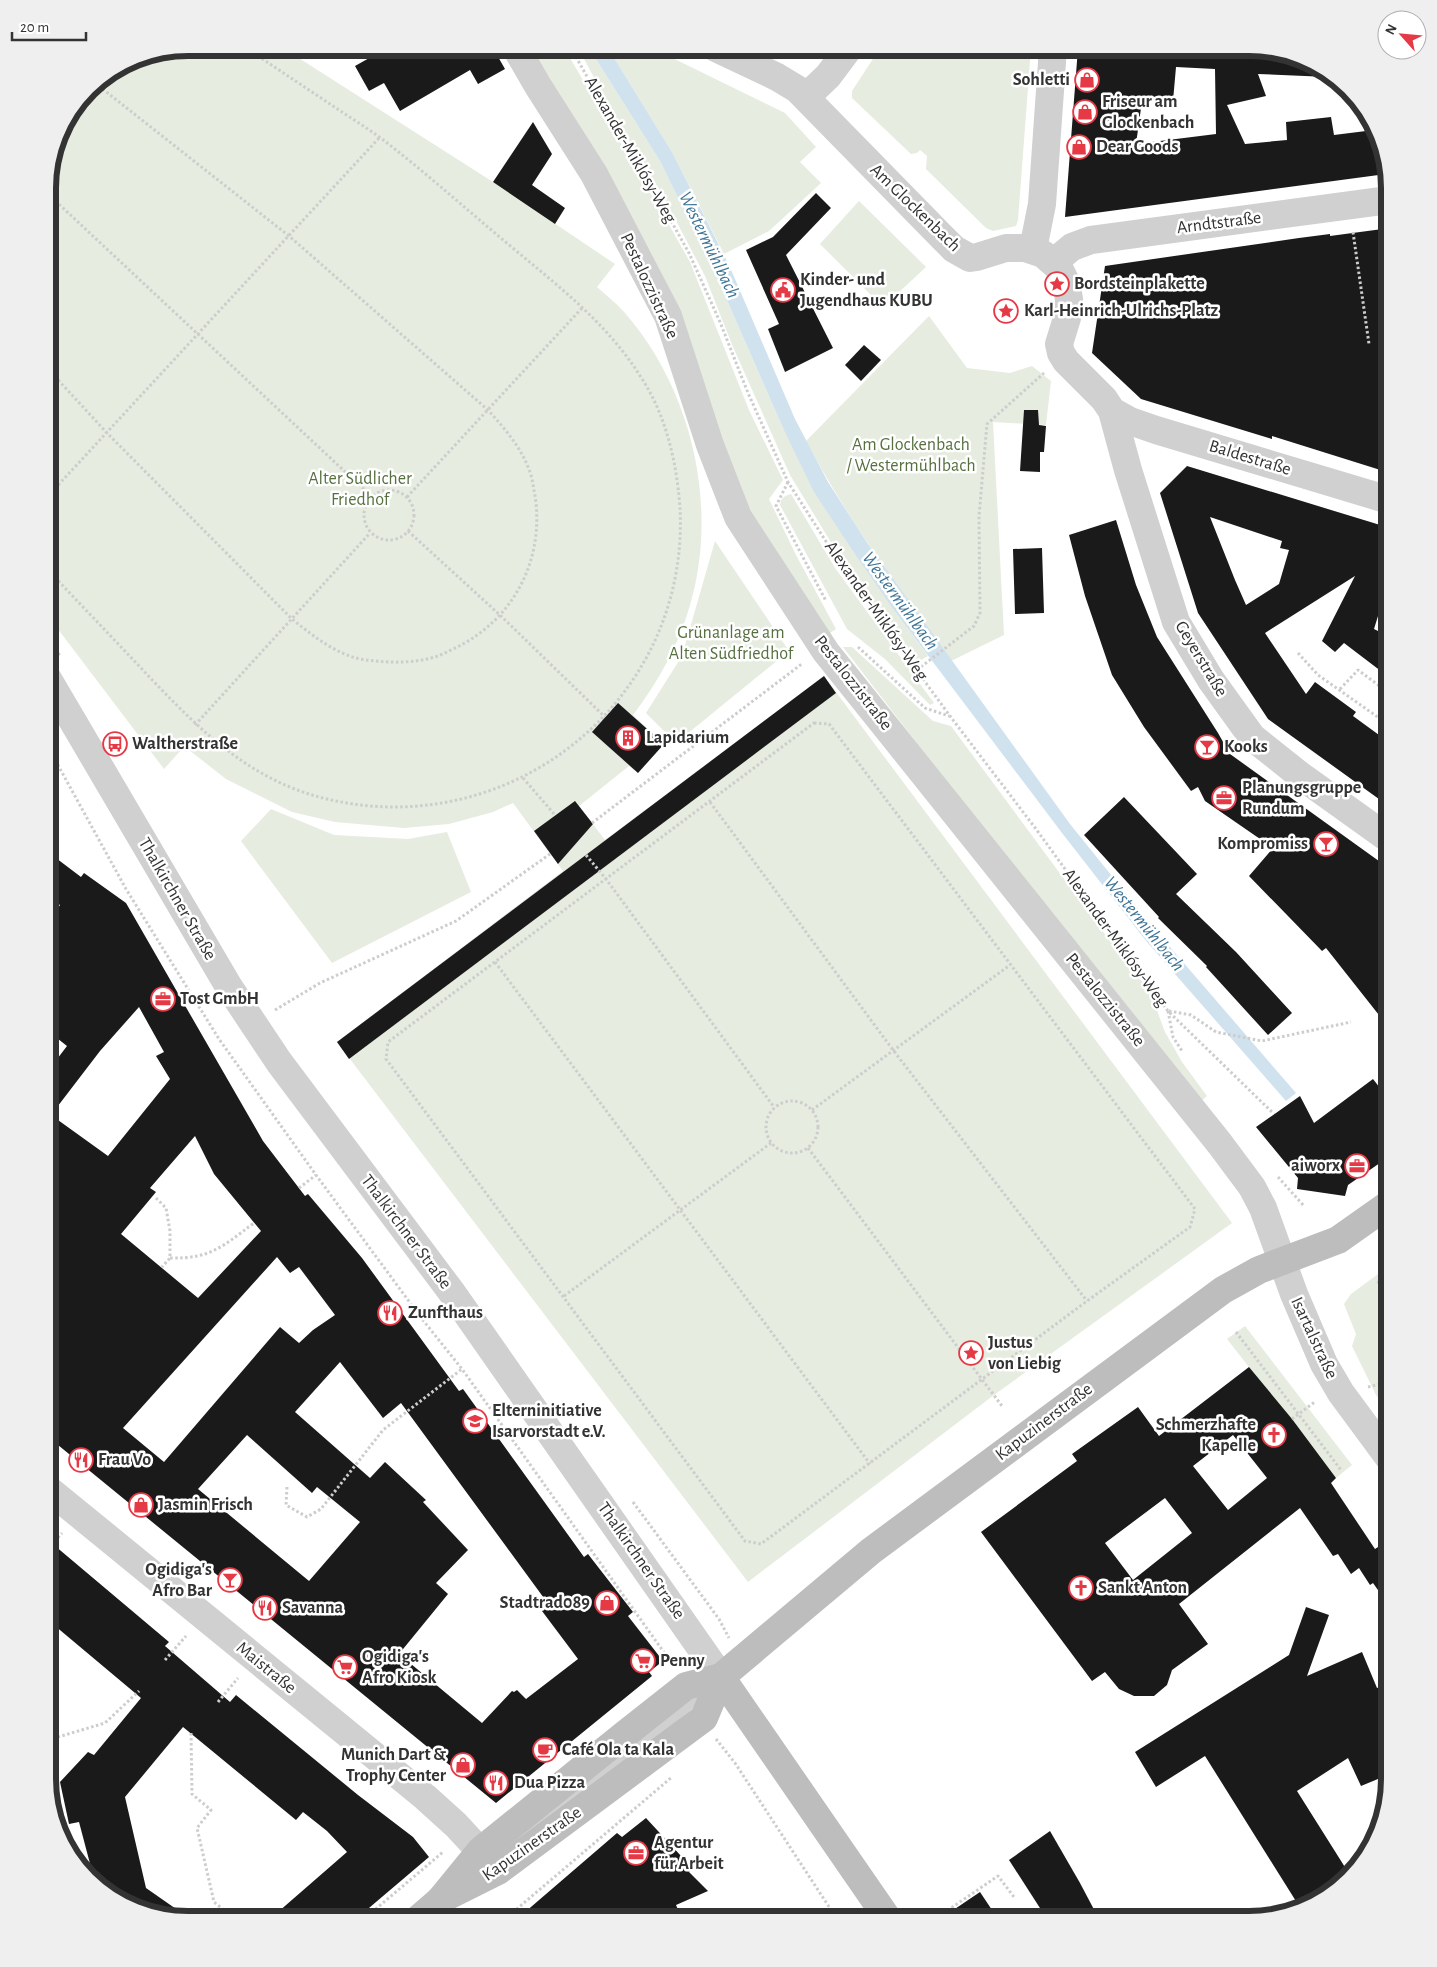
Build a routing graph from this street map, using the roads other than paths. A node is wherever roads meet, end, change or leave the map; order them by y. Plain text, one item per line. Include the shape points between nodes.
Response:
1 (521, 56) edge
2 (734, 57) edge
3 (842, 57) edge
4 (1052, 57) edge
5 (806, 97) junction
6 (1381, 201) edge
7 (1043, 256) junction
8 (1112, 411) junction
9 (1381, 497) edge
10 (57, 694) edge
11 (1381, 833) edge
12 (1381, 1210) edge
13 (1282, 1262) junction
14 (1381, 1446) edge
15 (56, 1496) edge
16 (721, 1677) junction
17 (480, 1851) junction
18 (440, 1900) junction
19 (428, 1910) edge
20 (882, 1911) edge

1 - 13 street, Pestalozzistraße via 594,174 668,316 710,445 738,517 826,652 1252,1187
2 - 5 street, Am Glockenbach via 782,80
3 - 5 street via 828,76
4 - 7 street via 1042,204
5 - 7 street, Am Glockenbach via 958,252 974,258 1006,248
6 - 7 street, Arndtstraße via 1091,240
7 - 8 street via 1064,276 1069,299 1059,344 1062,356
8 - 9 street, Baldestraße via 1156,430
8 - 11 street, Geyerstraße via 1176,622 1211,680 1252,737
10 - 16 street, Thalkirchner Straße via 253,1024 294,1084 453,1294
12 - 13 main road, Kapuzinerstraße via 1338,1240
13 - 14 street, Isartalstraße via 1324,1364
13 - 16 main road, Kapuzinerstraße via 1230,1285 1154,1340 871,1551
15 - 17 street, Maistraße via 425,1797
16 - 17 main road, Kapuzinerstraße via 686,1686
16 - 18 main road, Kapuzinerstraße via 704,1718 498,1871
16 - 20 main road, Thalkirchner Straße
17 - 18 main road, Kapuzinerstraße
18 - 19 main road, Kapuzinerstraße

